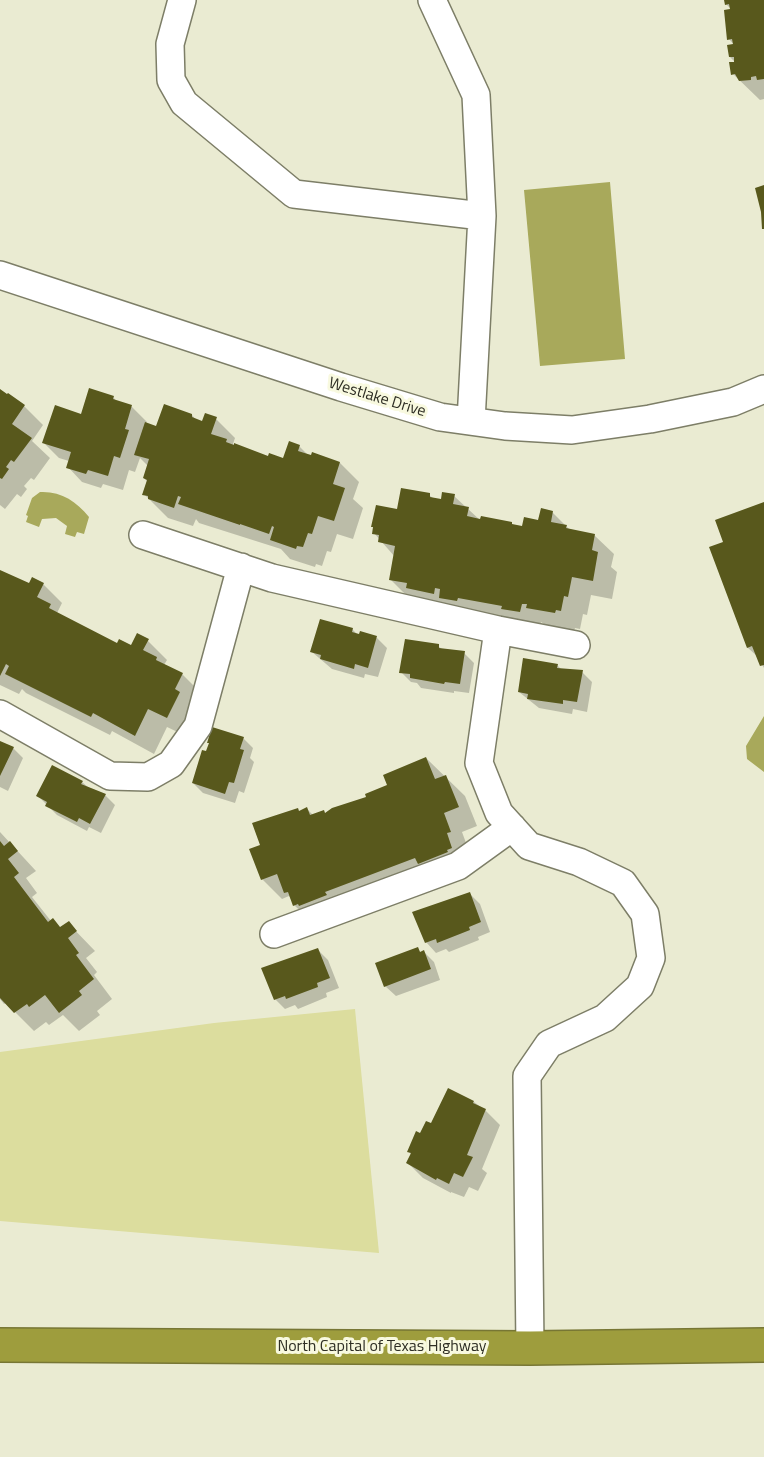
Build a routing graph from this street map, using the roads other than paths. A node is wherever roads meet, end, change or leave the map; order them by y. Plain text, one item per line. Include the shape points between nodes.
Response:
1 (182, 0) edge
2 (432, 0) edge
3 (482, 216) junction
4 (0, 275) edge
5 (764, 389) edge
6 (471, 421) junction
7 (143, 536) dead end
8 (242, 567) junction
9 (498, 630) junction
10 (576, 645) dead end
11 (0, 714) edge
12 (512, 827) junction
13 (274, 934) dead end
14 (0, 1345) edge
15 (764, 1345) edge
16 (530, 1348) junction

1 - 3 street via 170,44 171,80 184,103 294,194
2 - 3 street via 476,95
3 - 6 street
4 - 6 street, Westlake Drive via 340,387 440,417
5 - 6 street, Westlake Drive via 733,402 572,430
7 - 8 street
8 - 9 street via 272,578
8 - 11 street via 198,726 171,764 148,777 110,776
9 - 10 street
9 - 12 street via 479,764 499,813
12 - 13 street via 459,866
12 - 16 street via 529,846 579,862 623,883 645,914 651,958 640,986 605,1018 549,1044 527,1076
14 - 16 highway, North Capital of Texas Highway
15 - 16 highway, North Capital of Texas Highway

